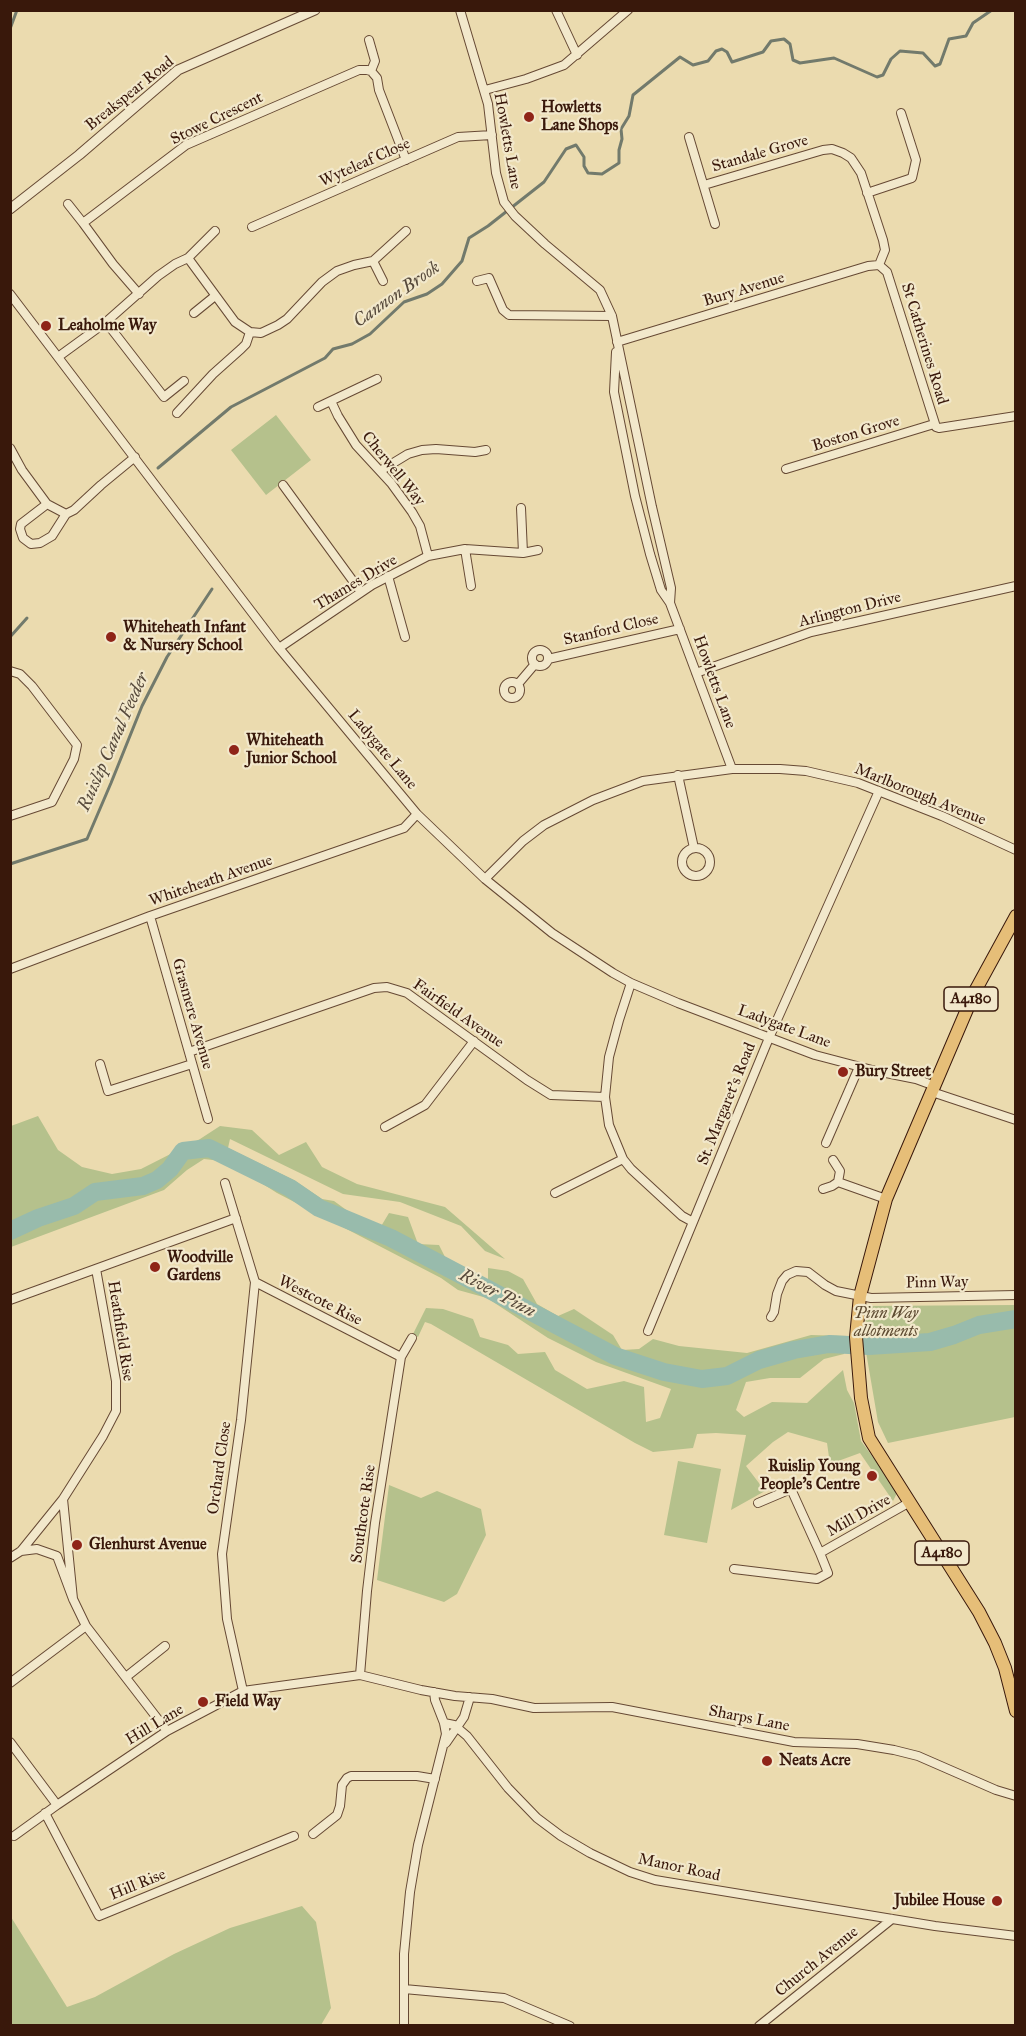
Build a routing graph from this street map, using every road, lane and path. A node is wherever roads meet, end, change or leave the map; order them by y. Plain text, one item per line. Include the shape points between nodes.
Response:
1 (315, 10) edge
2 (460, 10) edge
3 (556, 10) edge
4 (628, 10) edge
5 (369, 40) dead end
6 (577, 55) junction
7 (371, 71) junction
8 (485, 90) junction
9 (901, 113) dead end
10 (492, 135) junction
11 (689, 137) dead end
12 (406, 160) junction
13 (704, 185) junction
14 (867, 193) junction
15 (68, 204) dead end
16 (10, 209) edge
17 (83, 224) junction
18 (715, 224) dead end
19 (252, 227) dead end
20 (215, 231) dead end
21 (406, 231) dead end
22 (188, 258) junction
23 (373, 261) junction
24 (879, 265) junction
25 (383, 281) dead end
26 (477, 281) dead end
27 (10, 294) edge
28 (139, 294) junction
29 (215, 296) junction
30 (194, 313) dead end
31 (612, 316) junction
32 (106, 322) junction
33 (250, 332) junction
34 (617, 342) junction
35 (58, 357) junction
36 (377, 379) dead end
37 (184, 381) dead end
38 (331, 402) junction
39 (318, 407) dead end
40 (177, 413) dead end
41 (1016, 416) edge
42 (934, 424) junction
43 (10, 448) edge
44 (486, 450) dead end
45 (135, 457) junction
46 (14, 461) edge
47 (786, 470) dead end
48 (380, 471) junction
49 (283, 485) dead end
50 (47, 504) junction
51 (652, 507) junction
52 (521, 508) dead end
53 (639, 510) junction
54 (66, 514) junction
55 (465, 549) junction
56 (538, 550) dead end
57 (523, 553) junction
58 (428, 556) junction
59 (388, 576) junction
60 (471, 586) dead end
61 (1016, 586) edge
62 (361, 592) junction
63 (670, 603) junction
64 (680, 629) junction
65 (405, 637) dead end
66 (279, 648) junction
67 (548, 659) junction
68 (535, 664) junction
69 (10, 671) edge
70 (696, 673) junction
71 (518, 684) dead end
72 (732, 769) junction
73 (678, 776) junction
74 (879, 791) junction
75 (417, 814) junction
76 (10, 816) edge
77 (694, 848) dead end
78 (1016, 850) edge
79 (485, 879) junction
80 (150, 916) junction
81 (1016, 916) edge
82 (10, 969) edge
83 (631, 982) junction
84 (769, 1038) junction
85 (474, 1041) junction
86 (189, 1052) junction
87 (100, 1064) dead end
88 (192, 1064) junction
89 (859, 1067) junction
90 (933, 1089) junction
91 (605, 1097) junction
92 (208, 1119) dead end
93 (1016, 1120) edge
94 (385, 1127) dead end
95 (826, 1143) dead end
96 (623, 1159) junction
97 (833, 1160) dead end
98 (837, 1182) junction
99 (225, 1183) dead end
100 (823, 1189) dead end
101 (555, 1193) dead end
102 (886, 1199) junction
103 (236, 1218) junction
104 (693, 1222) junction
105 (96, 1269) junction
106 (255, 1282) junction
107 (1016, 1295) edge
108 (860, 1296) junction
109 (10, 1300) edge
110 (771, 1317) dead end
111 (648, 1331) dead end
112 (412, 1338) dead end
113 (401, 1357) junction
114 (63, 1499) junction
115 (910, 1502) junction
116 (758, 1503) dead end
117 (21, 1551) junction
118 (820, 1553) junction
119 (10, 1558) edge
120 (734, 1569) dead end
121 (73, 1599) junction
122 (86, 1626) junction
123 (165, 1646) dead end
124 (360, 1675) junction
125 (126, 1677) junction
126 (10, 1683) edge
127 (243, 1691) junction
128 (434, 1692) junction
129 (470, 1697) junction
130 (1016, 1711) edge
131 (444, 1724) junction
132 (457, 1727) junction
133 (167, 1731) junction
134 (10, 1742) edge
135 (441, 1753) junction
136 (435, 1779) junction
137 (1016, 1796) edge
138 (57, 1804) junction
139 (45, 1813) junction
140 (313, 1834) dead end
141 (14, 1836) dead end
142 (294, 1836) dead end
143 (892, 1919) junction
144 (1016, 1936) edge
145 (404, 1989) junction
146 (404, 2025) edge
147 (570, 2025) edge
148 (759, 2025) edge

1 - 16 street, Breakspear Road via 178,70
2 - 8 street, Howletts Lane
3 - 6 street
4 - 6 street
5 - 7 street via 375,61
6 - 8 street via 547,71
7 - 12 street via 377,78
7 - 17 street, Stowe Crescent via 359,70 186,145
8 - 10 street, Howletts Lane
9 - 14 street via 916,160 912,177
10 - 12 street, Wyteleaf Close via 458,137
10 - 31 street, Howletts Lane via 496,173 506,204 545,244 600,290
11 - 13 street
12 - 19 street, Wyteleaf Close
13 - 14 street, Standale Grove via 832,149 856,164
13 - 18 street
14 - 24 street, Standale Grove via 885,250
15 - 17 street
17 - 28 street
20 - 22 street
21 - 23 street
22 - 28 street
22 - 29 street
23 - 25 street
23 - 33 street via 337,271 321,282 287,319 261,333
24 - 34 street, Bury Avenue
24 - 42 street, St Catherines Road via 887,272
26 - 31 street via 489,278 509,315
27 - 35 street, Ladygate Lane
28 - 32 street
29 - 30 street
29 - 33 street via 235,322
31 - 34 street, Howletts Lane
32 - 35 street
32 - 37 street via 164,397
33 - 40 street via 246,344
34 - 51 street, Howletts Lane
34 - 53 street, Howletts Lane via 614,392
35 - 45 street, Ladygate Lane
36 - 38 street
38 - 39 street
38 - 48 street, Cherwell Way via 351,439
41 - 42 street, St Catherines Road via 939,428
42 - 47 street, Boston Grove
43 - 46 street
44 - 48 street via 422,450
45 - 54 street
45 - 66 street, Ladygate Lane
46 - 50 street
48 - 58 street, Cherwell Way via 420,526
49 - 62 street
50 - 54 street
50 - 54 street via 21,524 23,538 31,543 52,536
51 - 53 street
51 - 63 street, Howletts Lane via 671,588
52 - 57 street
53 - 63 street, Howletts Lane via 661,590
55 - 57 street, Thames Drive
55 - 58 street, Thames Drive
55 - 60 street
56 - 57 street, Thames Drive
58 - 59 street, Thames Drive
59 - 62 street, Thames Drive
59 - 65 street
61 - 70 street, Arlington Drive via 811,632
62 - 66 street, Thames Drive
63 - 64 street, Howletts Lane
64 - 67 street, Stanford Close
64 - 70 street, Howletts Lane
66 - 75 street, Ladygate Lane
67 - 68 street, Stanford Close via 542,666
67 - 68 street, Stanford Close via 545,652 537,651 532,657
68 - 71 street, Stanford Close
69 - 76 street via 20,674 32,686 77,745 52,802
70 - 72 street, Howletts Lane
72 - 73 street, Marlborough Avenue
72 - 74 street, Marlborough Avenue via 806,771
73 - 77 street
73 - 79 street, Marlborough Avenue via 643,781 565,813 523,841
74 - 78 street, Marlborough Avenue
74 - 84 street, St. Margaret's Road
75 - 79 street, Ladygate Lane
75 - 80 street, Whiteheath Avenue via 404,828
79 - 83 street, Ladygate Lane via 552,933
80 - 82 street, Whiteheath Avenue
80 - 86 street, Grasmere Avenue
81 - 90 main road, A4180 via 974,993
83 - 84 street, Ladygate Lane
83 - 91 street via 613,1042
84 - 89 street, Ladygate Lane
84 - 104 street, St. Margaret's Road
85 - 86 street, Fairfield Avenue via 407,993 381,987
85 - 91 street, Fairfield Avenue via 551,1095
85 - 94 street via 425,1105
86 - 88 street, Grasmere Avenue
87 - 88 street via 108,1091
88 - 92 street, Grasmere Avenue
89 - 90 street, Ladygate Lane via 916,1079
89 - 95 street
90 - 93 street, Ladygate Lane
90 - 102 main road, A4180
91 - 96 street via 609,1125
96 - 101 street
96 - 104 street via 660,1197
97 - 98 street via 840,1171
98 - 100 street
98 - 102 street
99 - 103 street
102 - 108 main road, A4180
103 - 105 street
103 - 106 street, Westcote Rise
104 - 111 street, St. Margaret's Road
105 - 109 street
105 - 114 street, Heathfield Rise via 116,1381 116,1411
106 - 113 street, Westcote Rise
106 - 127 street, Orchard Close via 222,1554 227,1619
107 - 108 street, Pinn Way
108 - 110 street, Pinn Way via 831,1288 808,1272 792,1272 778,1288
108 - 115 main road, A4180 via 857,1362 869,1438
112 - 113 street
113 - 124 street, Southcote Rise via 375,1523
114 - 117 street
114 - 121 street
115 - 118 street, Mill Drive
115 - 130 main road, A4180 via 995,1643
116 - 118 street, Mill Drive via 791,1490
117 - 119 street
117 - 121 street via 37,1549 57,1556
118 - 120 street, Mill Drive via 828,1573 817,1579
121 - 122 street
122 - 125 street
122 - 126 street
123 - 125 street
124 - 127 street, Hill Lane
124 - 128 street, Hill Lane
125 - 133 street
127 - 133 street, Hill Lane
128 - 129 street, Sharps Lane
128 - 131 street
129 - 132 street
129 - 137 street, Sharps Lane via 534,1708 612,1707 794,1742 894,1750 918,1755
131 - 132 street
131 - 135 street via 446,1734
132 - 135 street
132 - 143 street, Manor Road via 537,1818 561,1836 620,1868 655,1880
133 - 138 street, Hill Lane
134 - 138 street
135 - 136 street
136 - 140 street via 356,1775 347,1778 336,1815
136 - 145 street via 410,1892
138 - 139 street, Hill Lane
139 - 141 street, Hill Lane
139 - 142 street, Hill Rise via 99,1916
143 - 144 street, Manor Road
143 - 148 street, Church Avenue
145 - 146 street
145 - 147 street via 504,1998

